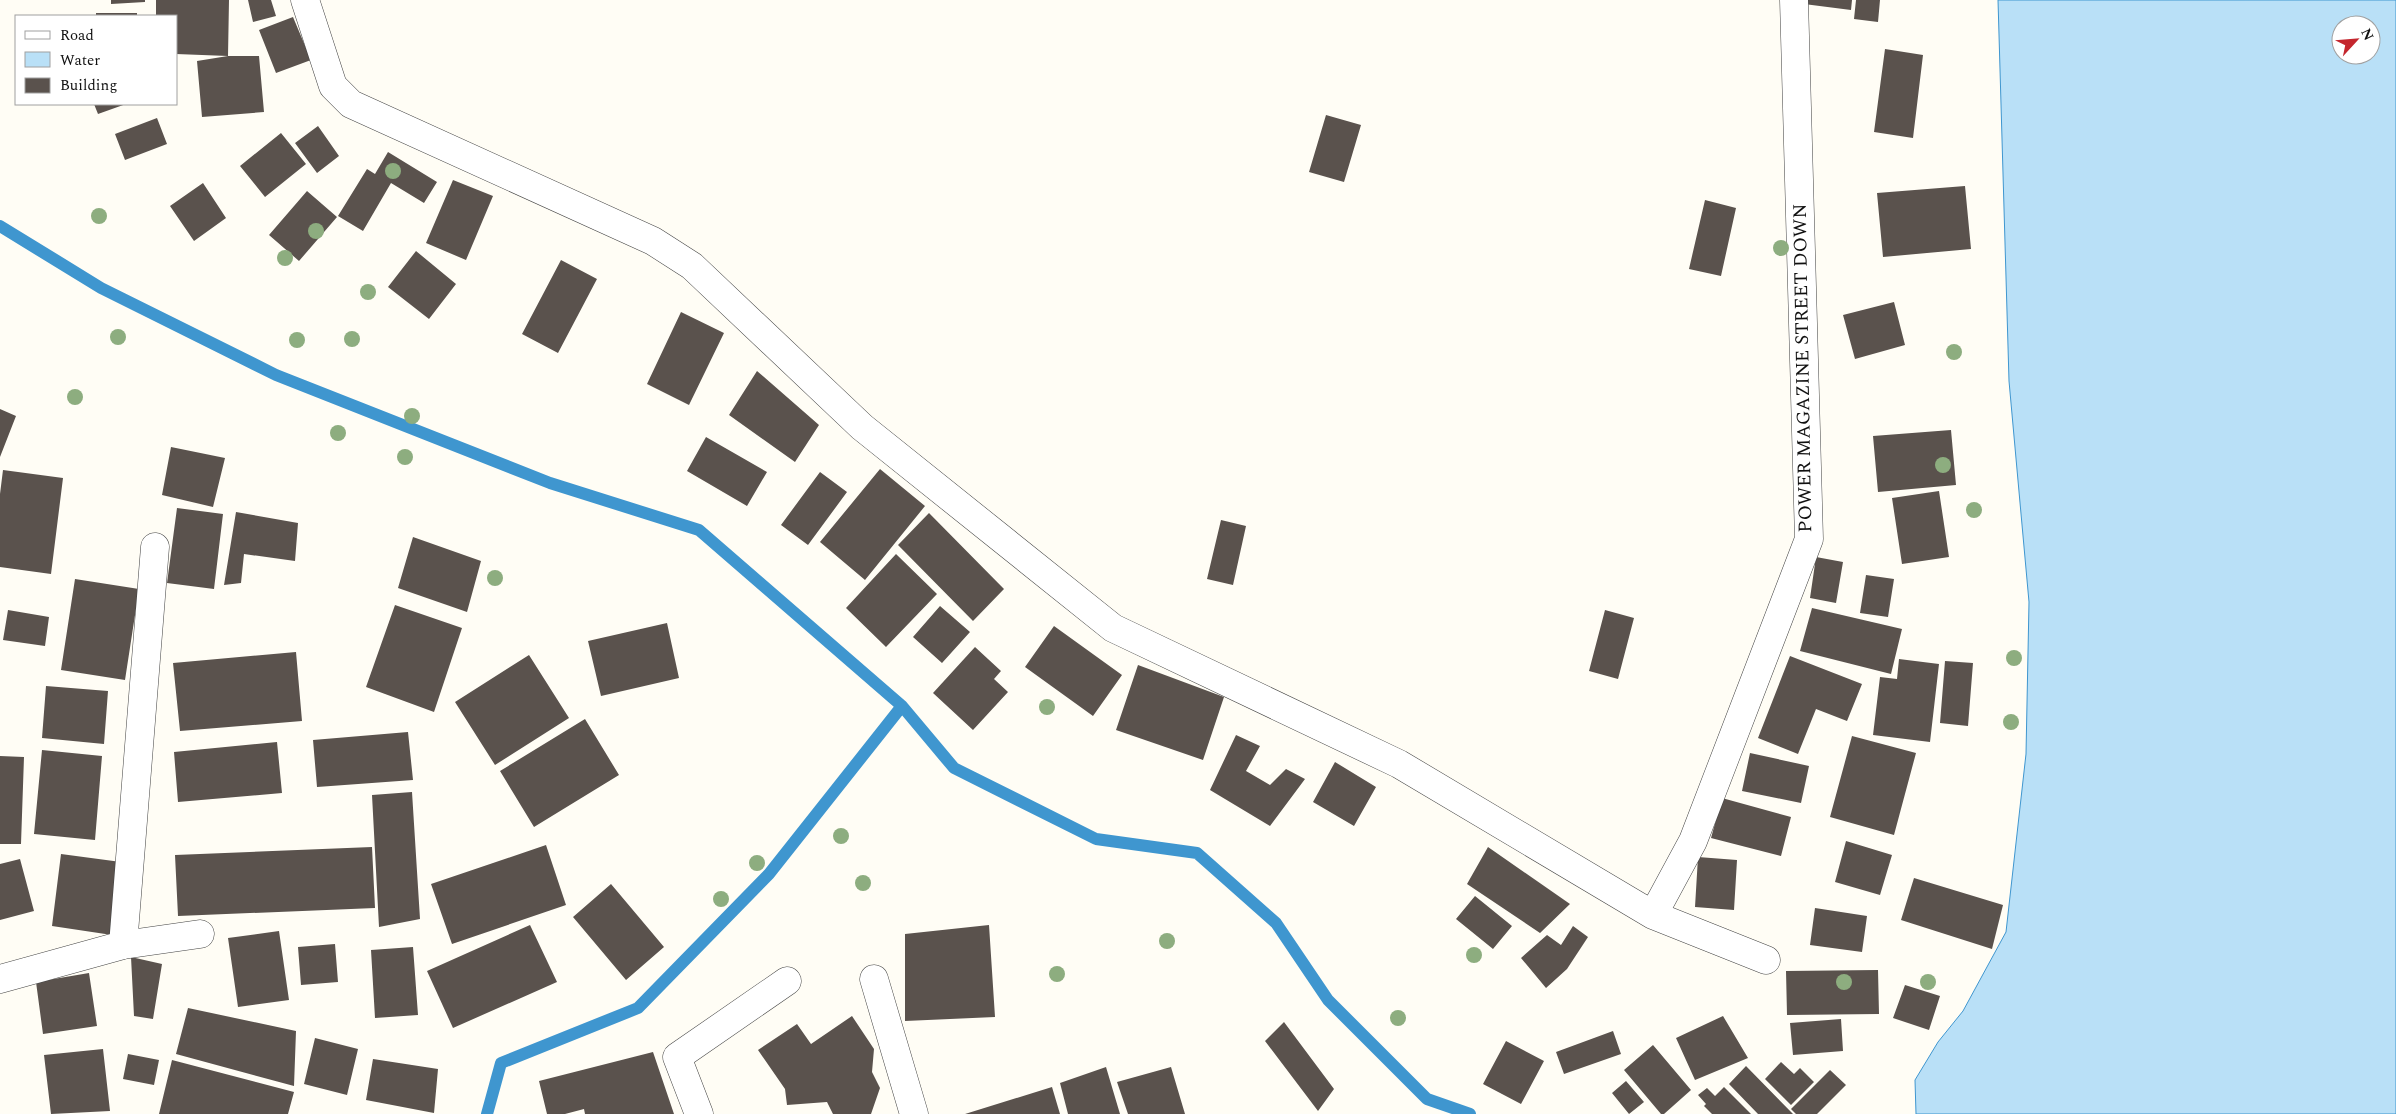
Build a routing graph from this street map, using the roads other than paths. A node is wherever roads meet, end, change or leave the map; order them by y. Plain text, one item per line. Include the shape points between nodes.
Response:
1 (305, 0) edge
2 (1794, 0) edge
3 (155, 547) dead end
4 (1653, 916) junction
5 (200, 934) dead end
6 (123, 945) junction
7 (1766, 960) dead end
8 (0, 979) edge
9 (874, 979) dead end
10 (787, 981) dead end
11 (699, 1114) edge
12 (914, 1114) edge

1 - 4 street via 333,86 351,104 653,241 692,266 862,427 1114,628 1399,764
2 - 4 street, POWER MAGAZINE STREET DOWN via 1809,539 1693,841
3 - 6 street
4 - 7 street
5 - 6 street
6 - 8 street
9 - 12 street
10 - 11 street via 677,1057

